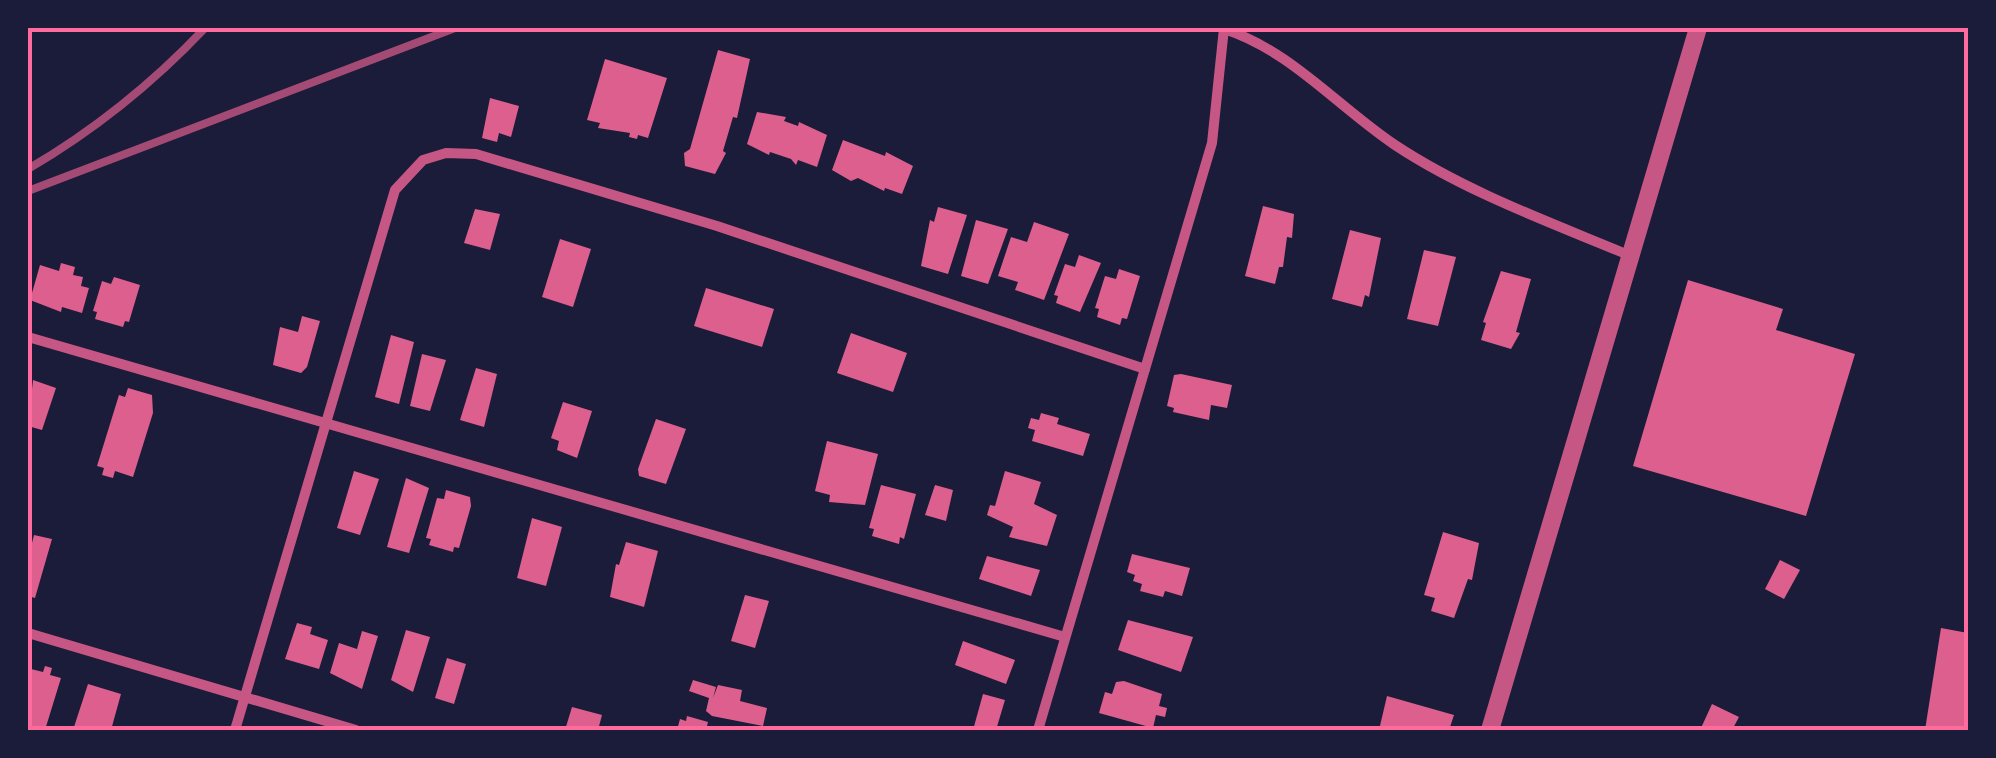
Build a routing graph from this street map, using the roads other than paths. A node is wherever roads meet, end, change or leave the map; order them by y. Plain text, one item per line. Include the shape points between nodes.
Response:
1 (1224, 28) edge
2 (1698, 28) edge
3 (1631, 256) junction
4 (28, 337) edge
5 (1145, 369) junction
6 (325, 421) junction
7 (28, 633) edge
8 (1065, 638) junction
9 (245, 697) junction
10 (235, 730) edge
11 (356, 730) edge
12 (1038, 730) edge
13 (1490, 730) edge

1 - 3 street via 1276,52 1431,166
1 - 5 street via 1212,143
2 - 3 street
3 - 13 street
4 - 6 street
5 - 6 street via 717,226 491,159 446,152 423,160 395,190
5 - 8 street
6 - 8 street
6 - 9 street
7 - 9 street
8 - 12 street
9 - 10 street
9 - 11 street

